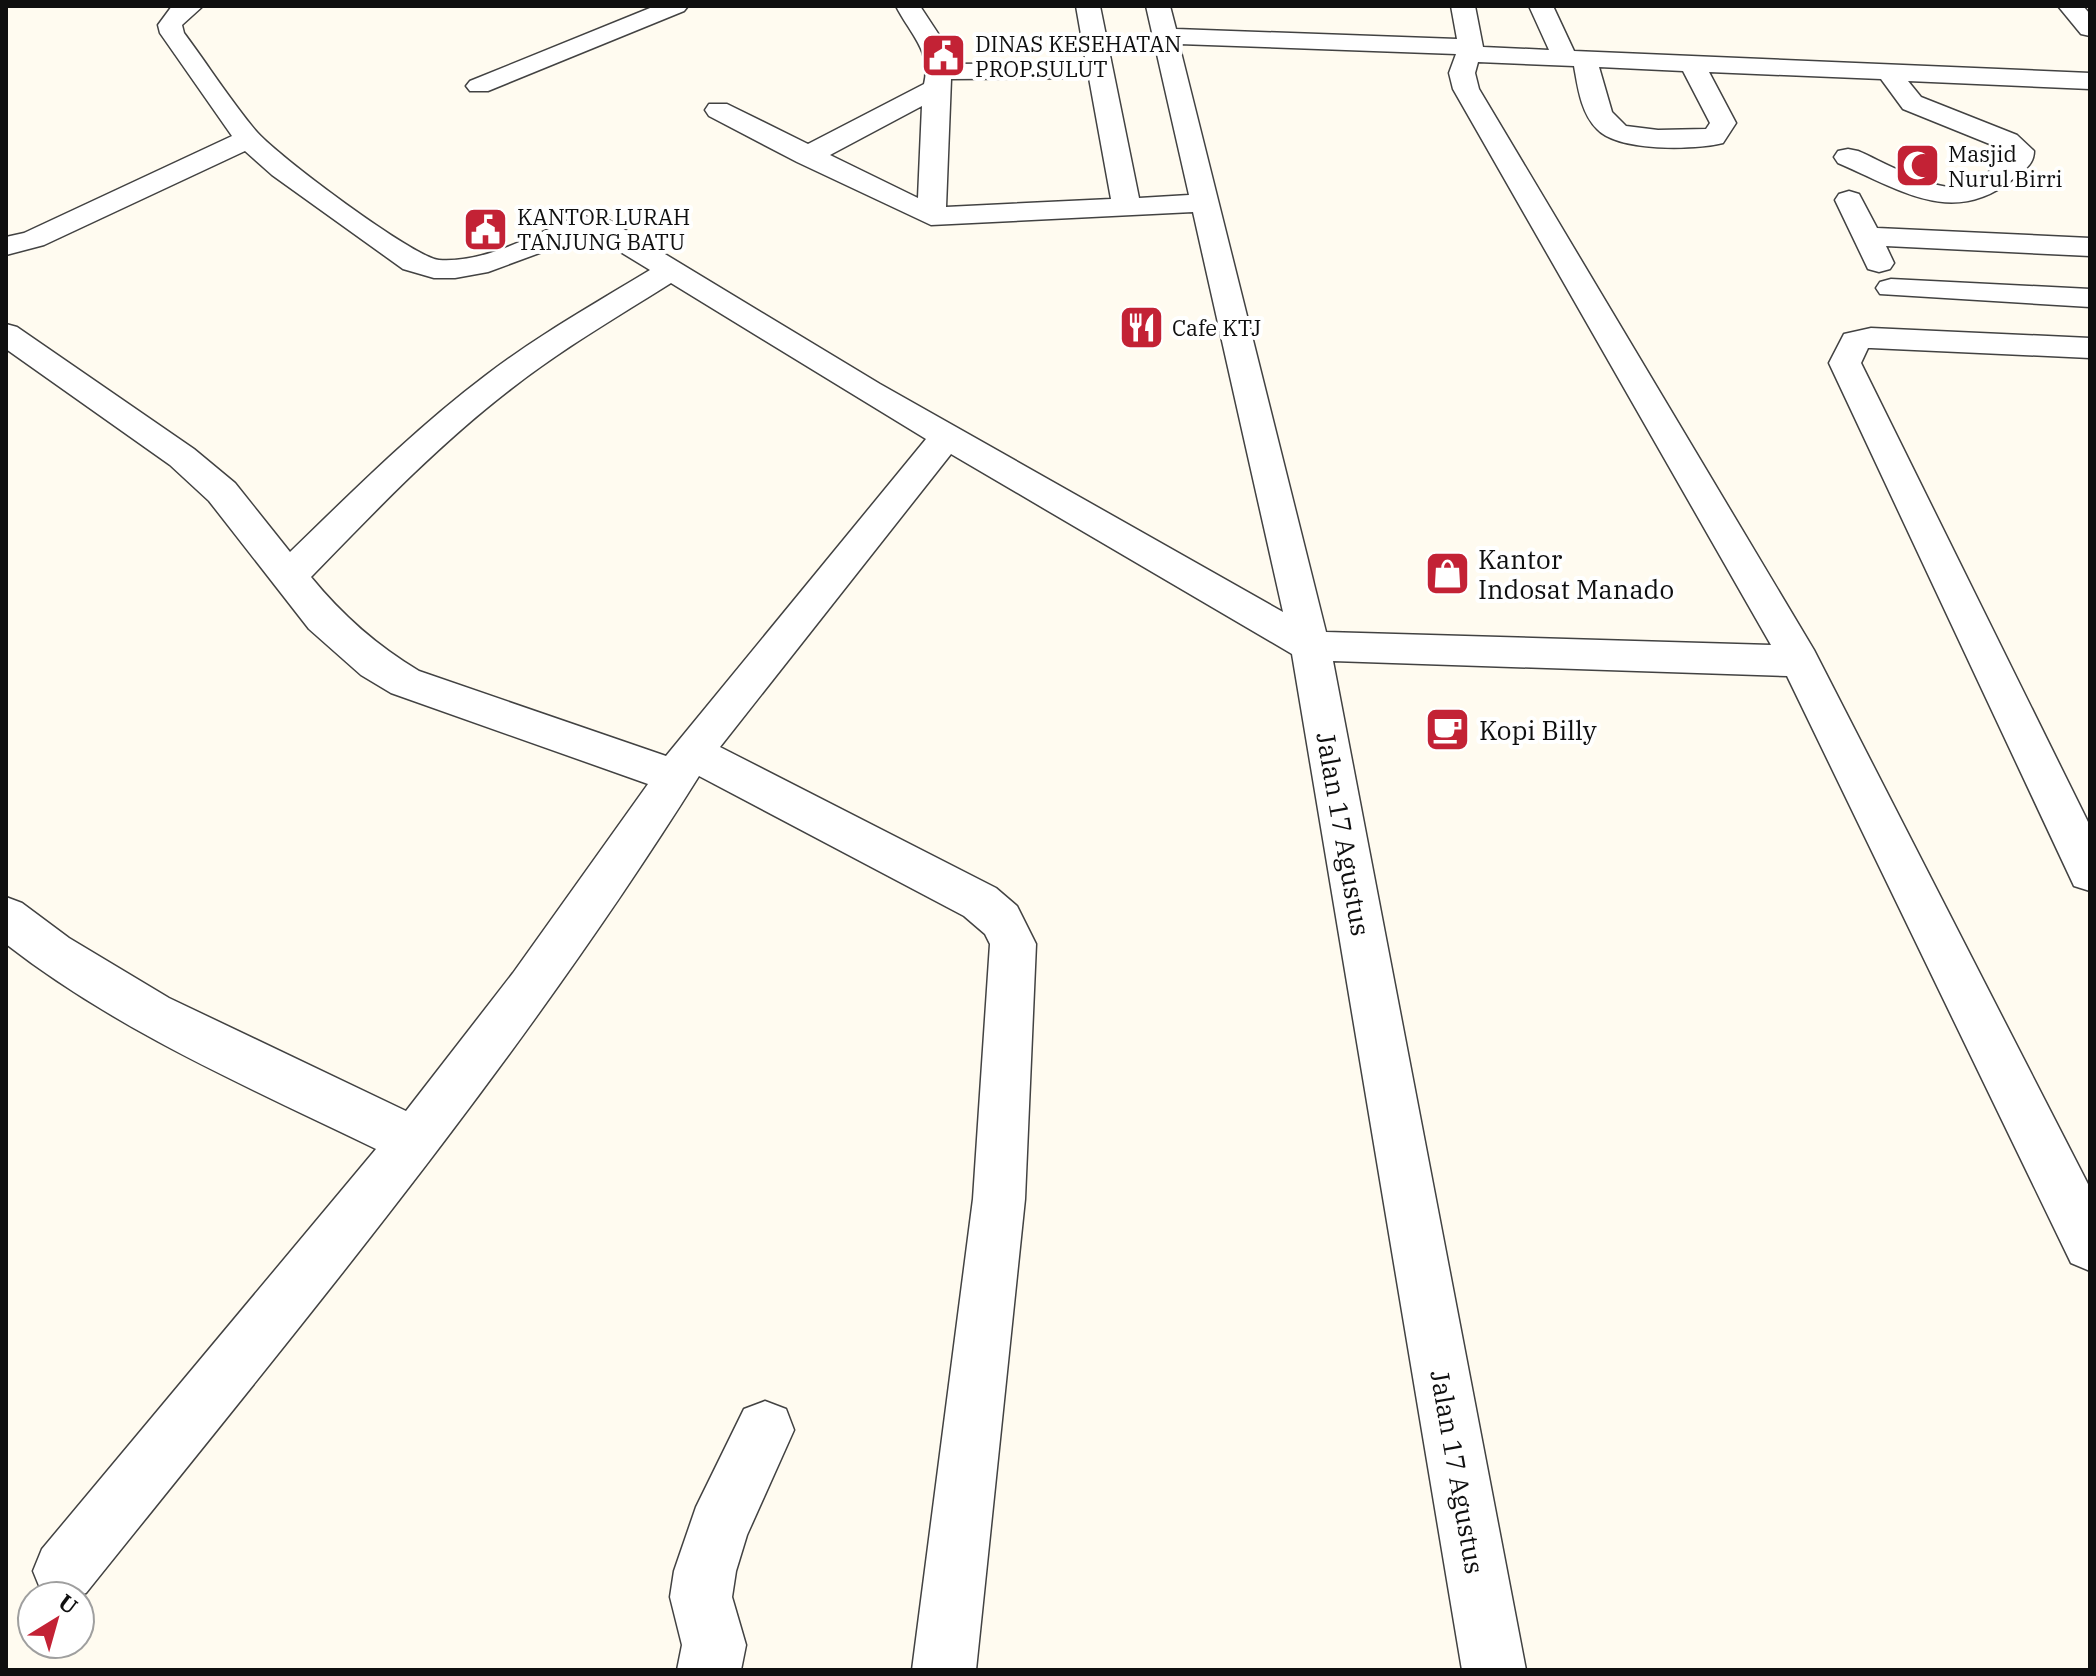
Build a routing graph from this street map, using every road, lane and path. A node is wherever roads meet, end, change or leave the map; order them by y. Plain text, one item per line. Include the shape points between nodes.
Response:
1 (191, 6) edge
2 (676, 6) edge
3 (908, 6) edge
4 (1088, 6) edge
5 (1463, 6) edge
6 (1541, 6) edge
7 (2070, 6) edge
8 (1162, 21) edge
9 (2090, 29) edge
10 (1470, 51) junction
11 (1575, 59) junction
12 (1692, 63) junction
13 (1101, 70) junction
14 (1888, 72) junction
15 (938, 80) junction
16 (2090, 81) edge
17 (479, 86) dead end
18 (718, 110) dead end
19 (248, 139) junction
20 (807, 156) junction
21 (1848, 157) dead end
22 (1849, 200) dead end
23 (1205, 203) junction
24 (1127, 208) junction
25 (931, 216) junction
26 (1866, 236) junction
27 (6, 246) edge
28 (2090, 247) edge
29 (672, 270) junction
30 (2090, 298) edge
31 (6, 334) edge
32 (2090, 348) edge
33 (947, 436) junction
34 (289, 576) junction
35 (1310, 646) junction
36 (1800, 661) junction
37 (684, 764) junction
38 (2090, 872) edge
39 (6, 917) edge
40 (415, 1141) junction
41 (2090, 1244) edge
42 (765, 1430) dead end
43 (64, 1571) dead end
44 (709, 1670) edge
45 (944, 1670) edge
46 (1494, 1670) edge

1 - 19 street via 172,18 172,33
2 - 17 street
3 - 15 street via 940,56
4 - 13 street
5 - 10 street
6 - 11 street
7 - 9 street
8 - 10 street
8 - 23 street, Jalan 17 Agustus
10 - 11 street
10 - 36 street via 1462,73 1466,89
11 - 12 street
11 - 12 street via 1602,117 1616,131 1630,136 1714,137 1723,123
12 - 14 street
13 - 15 street
13 - 24 street
14 - 16 street
14 - 21 street via 1912,103 2007,141 2020,151 2020,160 1972,194 1958,197
15 - 20 street
15 - 25 street
18 - 20 street
19 - 27 street via 34,239
19 - 29 street via 414,263 434,271 485,264 588,225 613,233
20 - 25 street
22 - 26 street
23 - 24 street
23 - 35 street, Jalan 17 Agustus
24 - 25 street
26 - 28 street
26 - 30 street via 1897,300
29 - 33 street
29 - 34 street via 497,383 403,463
31 - 34 street via 182,457 222,492
32 - 38 street via 1871,338 1855,341 1845,363
33 - 35 street
33 - 37 street
34 - 37 street via 323,619 375,664 405,682
35 - 36 street
35 - 46 street, Jalan 17 Agustus
36 - 41 street
37 - 40 street via 539,975
37 - 45 street via 980,902 1001,920 1013,944 999,1199
39 - 40 street via 104,988
40 - 43 street
42 - 44 street via 718,1529 705,1571 701,1597 714,1645

